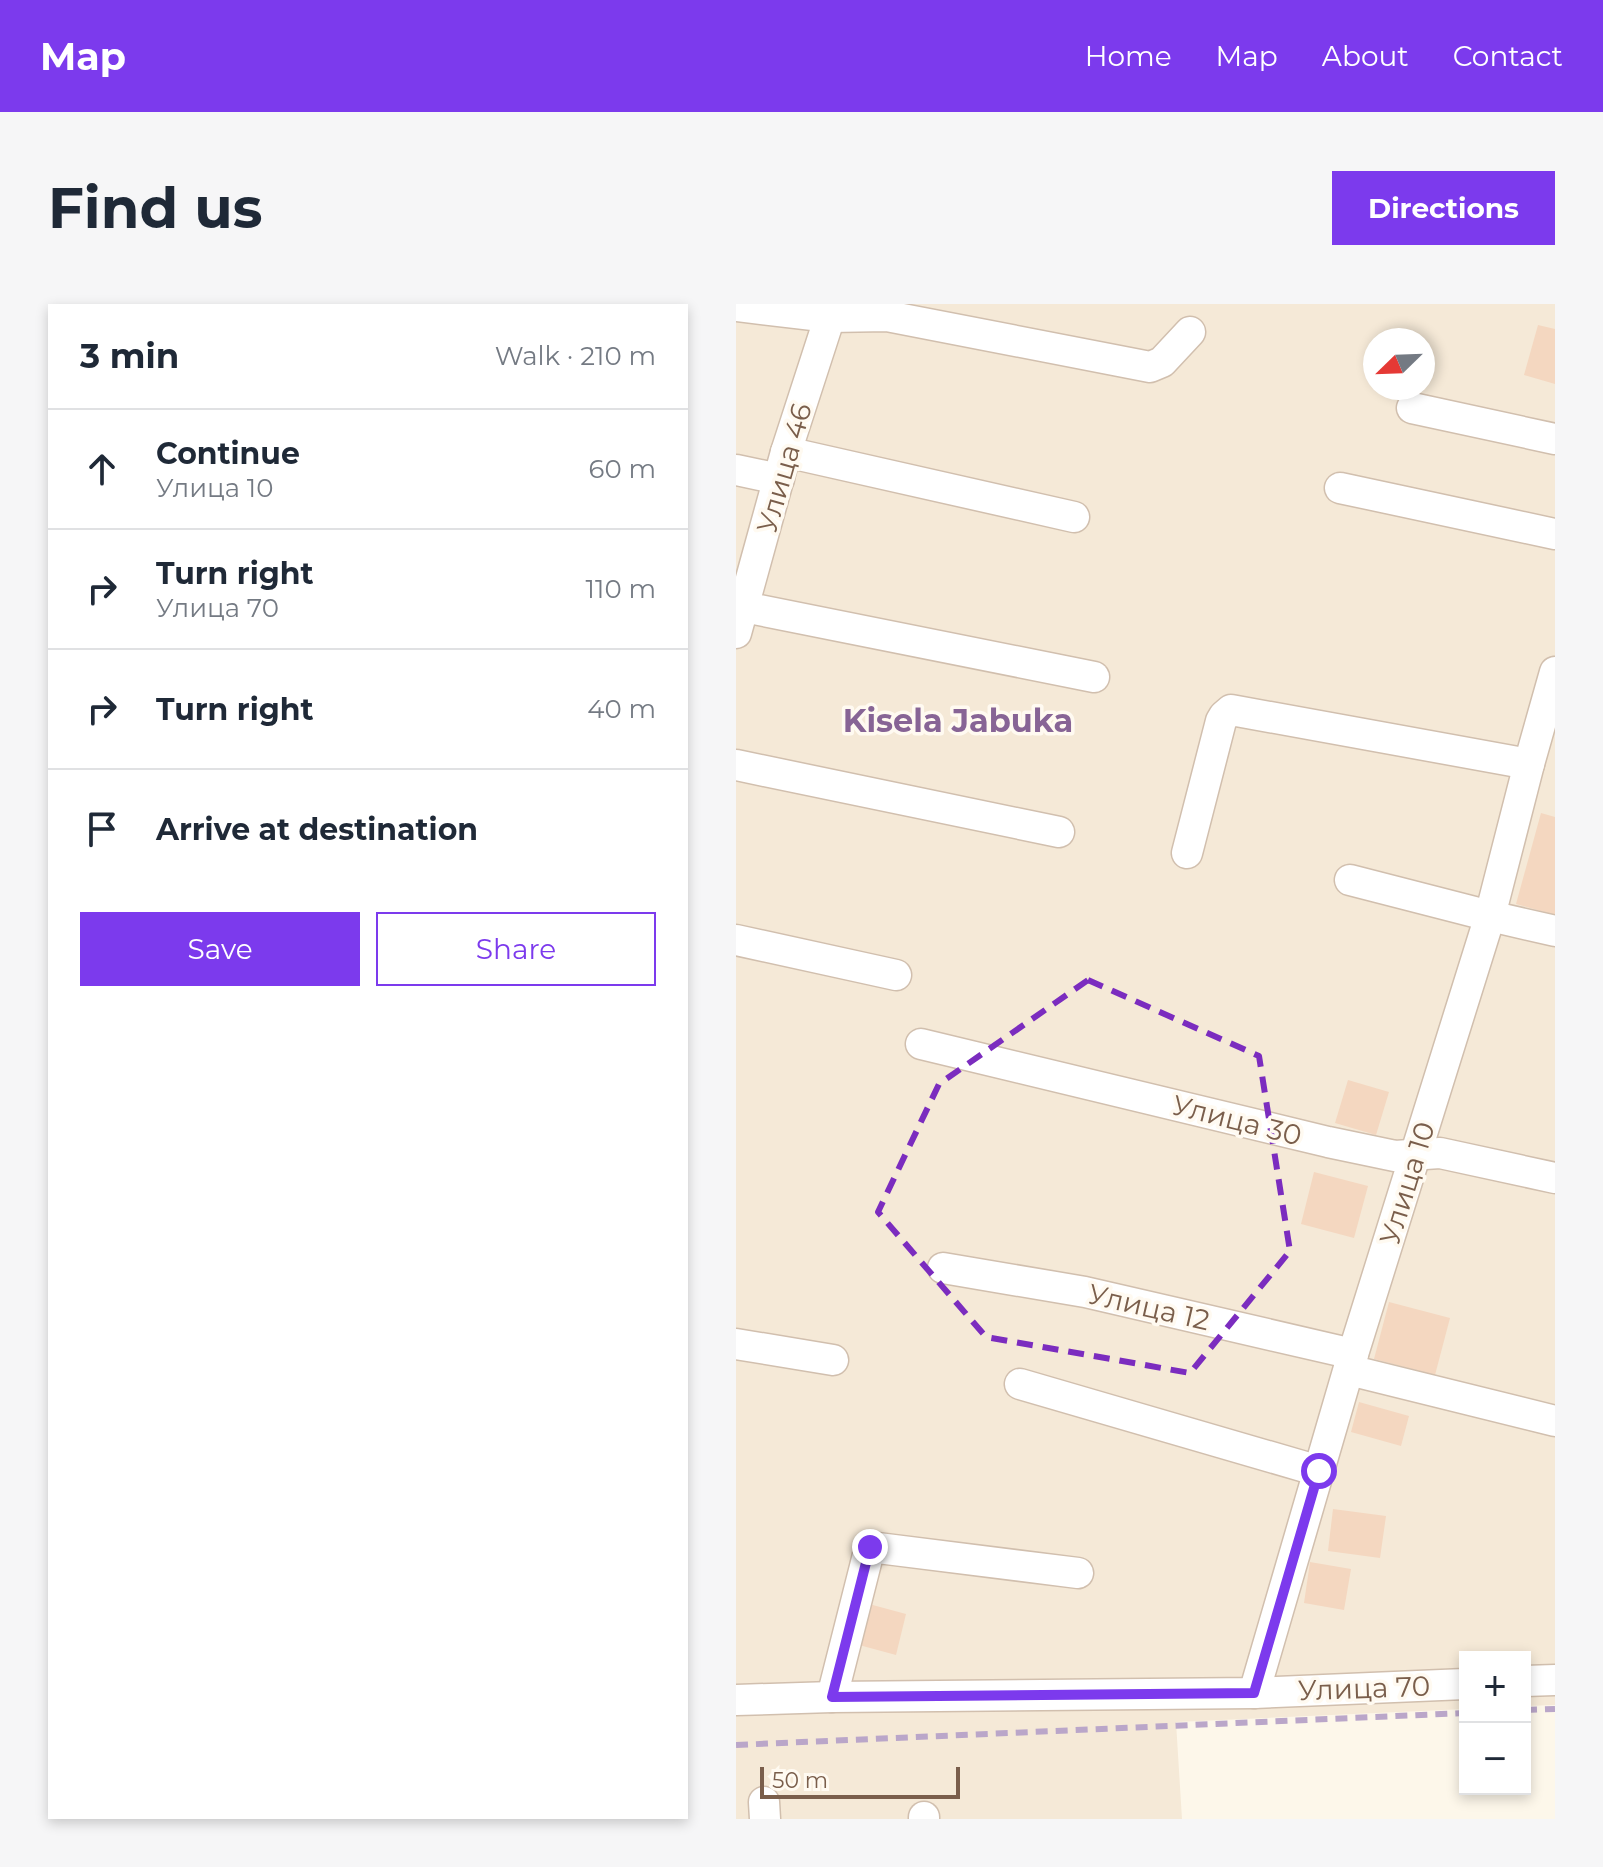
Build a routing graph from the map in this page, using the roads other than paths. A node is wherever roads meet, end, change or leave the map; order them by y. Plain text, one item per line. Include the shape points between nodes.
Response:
1 (736, 306) edge
2 (832, 311) edge
3 (1190, 332) dead end
4 (1412, 408) dead end
5 (1555, 439) edge
6 (782, 466) junction
7 (736, 470) edge
8 (1340, 488) dead end
9 (1074, 517) dead end
10 (1555, 534) edge
11 (740, 620) edge
12 (1555, 672) edge
13 (1094, 677) dead end
14 (1550, 702) edge
15 (1529, 764) junction
16 (736, 765) edge
17 (1059, 832) dead end
18 (1187, 853) dead end
19 (1350, 880) dead end
20 (1490, 916) junction
21 (1555, 931) edge
22 (736, 940) edge
23 (896, 975) dead end
24 (921, 1044) dead end
25 (1415, 1156) junction
26 (1555, 1178) edge
27 (943, 1268) dead end
28 (736, 1344) edge
29 (833, 1360) dead end
30 (1351, 1362) junction
31 (1020, 1384) dead end
32 (1555, 1421) edge
33 (1319, 1471) junction
34 (1078, 1573) dead end
35 (1555, 1680) edge
36 (1531, 1681) edge
37 (1459, 1684) edge
38 (1254, 1693) junction
39 (832, 1697) junction
40 (736, 1700) edge

1 - 2 street
2 - 3 street via 887,316 1150,367 1162,362
2 - 6 street, Улица 46
4 - 5 street
6 - 7 street
6 - 9 street
6 - 11 street, Улица 46
8 - 10 street
11 - 13 street
12 - 14 street, Улица 10
14 - 15 street, Улица 10
15 - 18 street via 1231,710 1221,721
15 - 20 street, Улица 10
16 - 17 street
19 - 20 street
20 - 21 street
20 - 25 street, Улица 10
22 - 23 street
24 - 25 street, Улица 30 via 1328,1142
25 - 26 street, Улица 30 via 1440,1153
25 - 30 street, Улица 10
27 - 30 street, Улица 12 via 1085,1292
28 - 29 street
30 - 32 street, Улица 12
30 - 33 street, Улица 10
31 - 33 street
33 - 38 street, Улица 10
34 - 39 street via 870,1547
35 - 36 street
37 - 38 street, Улица 70
38 - 39 street, Улица 70
39 - 40 street, Улица 70

